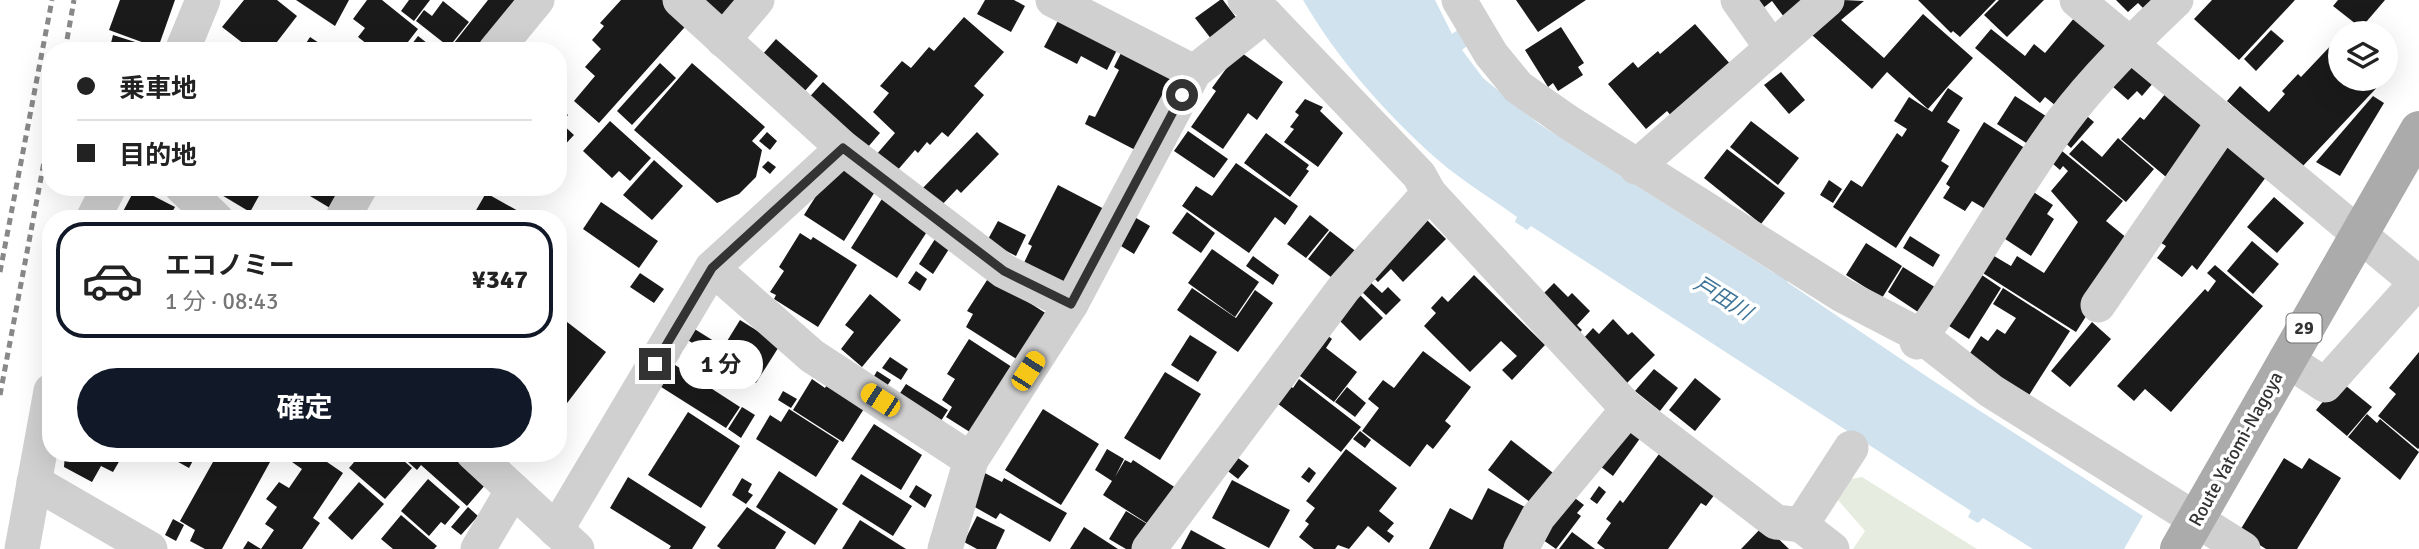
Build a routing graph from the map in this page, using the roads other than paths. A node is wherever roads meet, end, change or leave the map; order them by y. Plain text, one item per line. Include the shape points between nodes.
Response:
1 (204, 0) edge
2 (537, 0) edge
3 (680, 0) edge
4 (757, 0) edge
5 (1053, 0) edge
6 (1459, 0) edge
7 (1738, 0) edge
8 (1827, 0) edge
9 (2077, 0) edge
10 (2176, 0) edge
11 (1256, 7) edge
12 (723, 40) junction
13 (186, 42) edge
14 (502, 42) edge
15 (2130, 44) junction
16 (1772, 48) junction
17 (1194, 72) junction
18 (2224, 122) junction
19 (2419, 130) edge
20 (843, 148) junction
21 (1636, 167) junction
22 (1429, 193) junction
23 (192, 196) edge
24 (206, 210) edge
25 (2357, 233) junction
26 (712, 268) junction
27 (2418, 282) edge
28 (1071, 304) junction
29 (2098, 306) dead end
30 (1919, 339) junction
31 (2286, 359) junction
32 (1628, 409) junction
33 (42, 439) edge
34 (1851, 449) dead end
35 (971, 460) junction
36 (483, 462) edge
37 (34, 482) junction
38 (513, 490) junction
39 (1801, 525) junction
40 (2189, 533) edge
41 (566, 539) edge
42 (22, 549) edge
43 (150, 549) edge
44 (478, 549) edge
45 (945, 549) edge
46 (1149, 549) edge
47 (1521, 549) edge
48 (1832, 549) edge
49 (2243, 549) edge

1 - 13 street
2 - 14 street
3 - 12 street
4 - 12 street
5 - 17 street
6 - 21 street via 1491,54 1518,87
7 - 16 street
8 - 16 street
9 - 15 street
10 - 15 street
11 - 17 street
11 - 22 street via 1419,176
12 - 20 street
15 - 18 street
15 - 30 street via 2062,122
16 - 21 street
17 - 28 street
18 - 25 street
18 - 29 street
19 - 25 main road, Route Yatomi-Nagoya / 29
20 - 26 street
20 - 28 street via 1004,271
21 - 30 street
22 - 32 street
22 - 46 street via 1344,288
23 - 24 street
25 - 27 street
25 - 31 main road, Route Yatomi-Nagoya / 29
26 - 35 street via 812,356
26 - 41 street
27 - 31 street via 2325,385
28 - 35 street
30 - 40 street
31 - 40 main road, Route Yatomi-Nagoya / 29
32 - 39 street via 1776,522
32 - 47 street via 1538,517
33 - 37 street
34 - 39 street
35 - 45 street
36 - 38 street
37 - 42 street
37 - 43 street
38 - 41 street
38 - 44 street
39 - 48 street
40 - 49 street

